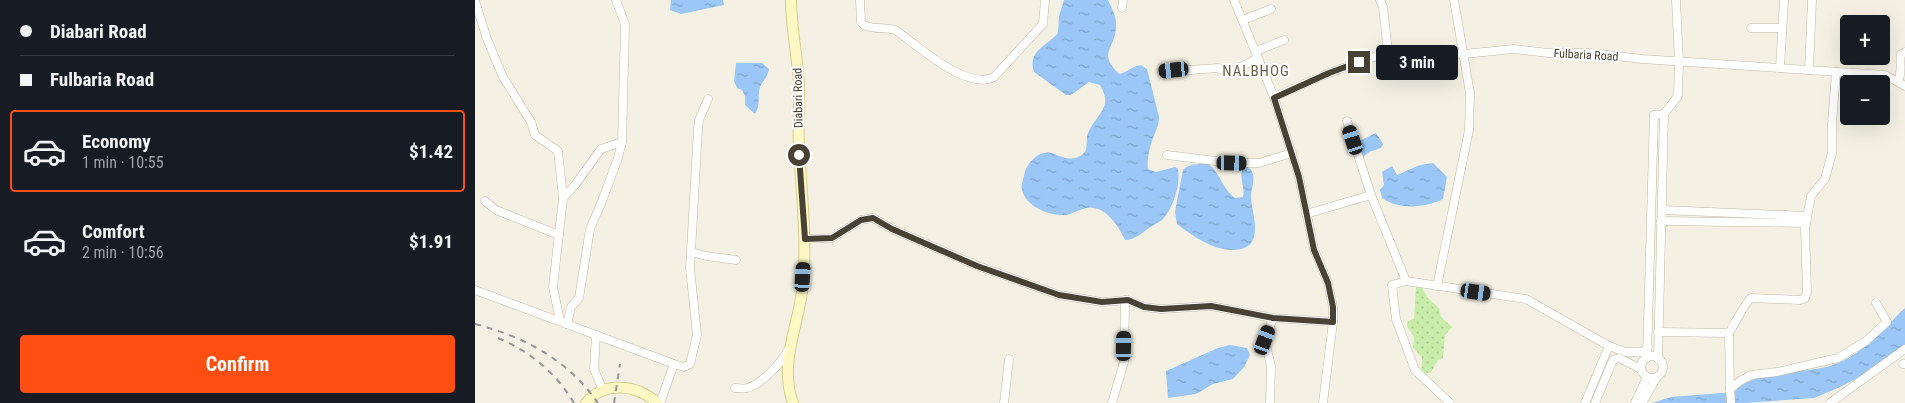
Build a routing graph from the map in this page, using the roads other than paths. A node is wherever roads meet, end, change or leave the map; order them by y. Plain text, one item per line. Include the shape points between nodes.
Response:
1 (616, 0) edge
2 (791, 0) edge
3 (860, 0) edge
4 (1045, 0) edge
5 (1234, 0) edge
6 (1380, 0) edge
7 (1454, 0) edge
8 (1676, 0) edge
9 (1783, 0) edge
10 (1812, 0) edge
11 (475, 1) edge
12 (1271, 9) dead end
13 (1243, 20) junction
14 (1751, 28) dead end
15 (1782, 28) junction
16 (1284, 40) dead end
17 (1388, 52) junction
18 (1905, 52) edge
19 (1257, 54) junction
20 (1464, 54) junction
21 (1679, 62) junction
22 (1780, 68) junction
23 (1809, 70) junction
24 (1162, 72) dead end
25 (1836, 72) junction
26 (1901, 84) edge
27 (1274, 98) junction
28 (708, 99) dead end
29 (1664, 114) junction
30 (1347, 121) dead end
31 (622, 142) junction
32 (1292, 153) junction
33 (1167, 155) dead end
34 (1371, 196) junction
35 (563, 198) junction
36 (485, 201) dead end
37 (1661, 210) junction
38 (1306, 214) junction
39 (1807, 219) junction
40 (1661, 221) junction
41 (559, 235) junction
42 (805, 239) junction
43 (692, 252) junction
44 (736, 260) dead end
45 (1406, 282) junction
46 (1437, 286) junction
47 (475, 290) edge
48 (1125, 300) junction
49 (1876, 303) dead end
50 (1273, 318) junction
51 (564, 322) junction
52 (1333, 322) junction
53 (1659, 332) junction
54 (1729, 333) junction
55 (596, 335) junction
56 (1609, 346) junction
57 (789, 348) junction
58 (1648, 348) junction
59 (1905, 350) edge
60 (1647, 358) junction
61 (1009, 359) dead end
62 (1658, 359) junction
63 (674, 364) junction
64 (1641, 369) junction
65 (1647, 377) junction
66 (1657, 377) junction
67 (735, 388) dead end
68 (1730, 390) junction
69 (603, 391) junction
70 (586, 403) edge
71 (659, 403) edge
72 (793, 403) edge
73 (1004, 403) edge
74 (1112, 403) edge
75 (1270, 403) edge
76 (1323, 403) edge
77 (1450, 403) edge
78 (1585, 403) edge
79 (1595, 403) edge
80 (1635, 403) edge
81 (1642, 403) edge
82 (1731, 403) edge
83 (1829, 403) edge

1 - 31 street via 625,24
2 - 42 street, Diabari Road via 799,73
3 - 4 street via 864,25 897,31 953,71 987,80 994,77 1043,24
5 - 13 street
6 - 17 street
7 - 20 street
8 - 21 street
9 - 15 street
10 - 23 street
11 - 35 street via 503,78 535,134 558,151
12 - 13 street
13 - 19 street
14 - 15 street
15 - 22 street
16 - 19 street
17 - 20 street, Fulbaria Road
17 - 27 street, Fulbaria Road via 1329,73
18 - 26 street via 1901,54
19 - 24 street via 1229,73 1218,68
19 - 27 street
20 - 21 street, Fulbaria Road via 1514,49
20 - 46 street via 1470,93 1469,130
21 - 22 street, Fulbaria Road
21 - 29 street via 1678,96
22 - 23 street, Fulbaria Road
23 - 25 street, Fulbaria Road
25 - 26 street, Fulbaria Road via 1885,75
25 - 39 street via 1831,153 1825,178 1811,196
27 - 32 street
28 - 43 street via 698,129
29 - 37 street
29 - 58 street via 1654,114
30 - 34 street
31 - 35 street via 601,149
31 - 51 street via 590,229 579,298
32 - 33 street via 1259,163
32 - 38 street
34 - 38 street
34 - 45 street
35 - 41 street
36 - 41 street via 496,210
37 - 39 street
37 - 40 street
38 - 52 street via 1314,250 1328,283
39 - 40 street
39 - 54 street via 1805,298 1751,298
40 - 53 street
41 - 51 street via 553,286
42 - 48 street via 832,238 861,220 873,218 977,266 1059,295 1102,302
42 - 57 street, Diabari Road via 802,290
43 - 44 street
43 - 63 street via 690,268 696,345 689,364 684,367
45 - 46 street
45 - 77 street via 1392,285 1401,336 1415,370
46 - 56 street via 1526,299
47 - 51 street
48 - 50 street via 1144,307 1211,306
48 - 74 street via 1123,362
49 - 68 street via 1887,322 1854,349 1838,358 1751,375
50 - 52 street
50 - 75 street via 1265,340 1271,366
51 - 55 street
52 - 76 street
53 - 54 street
53 - 62 street
54 - 68 street
55 - 63 street
55 - 69 street via 595,372
56 - 58 street via 1626,352 1642,352
56 - 78 street
57 - 67 street via 766,376 747,388
57 - 72 street, Diabari Road via 787,380
58 - 60 street
59 - 83 street
60 - 62 street
60 - 64 street
61 - 73 street
62 - 66 street via 1662,368
63 - 71 street
64 - 65 street
64 - 79 street via 1619,358 1613,360
65 - 66 street
65 - 80 street
66 - 81 street
68 - 82 street
69 - 70 street
69 - 71 street via 627,387 639,390

